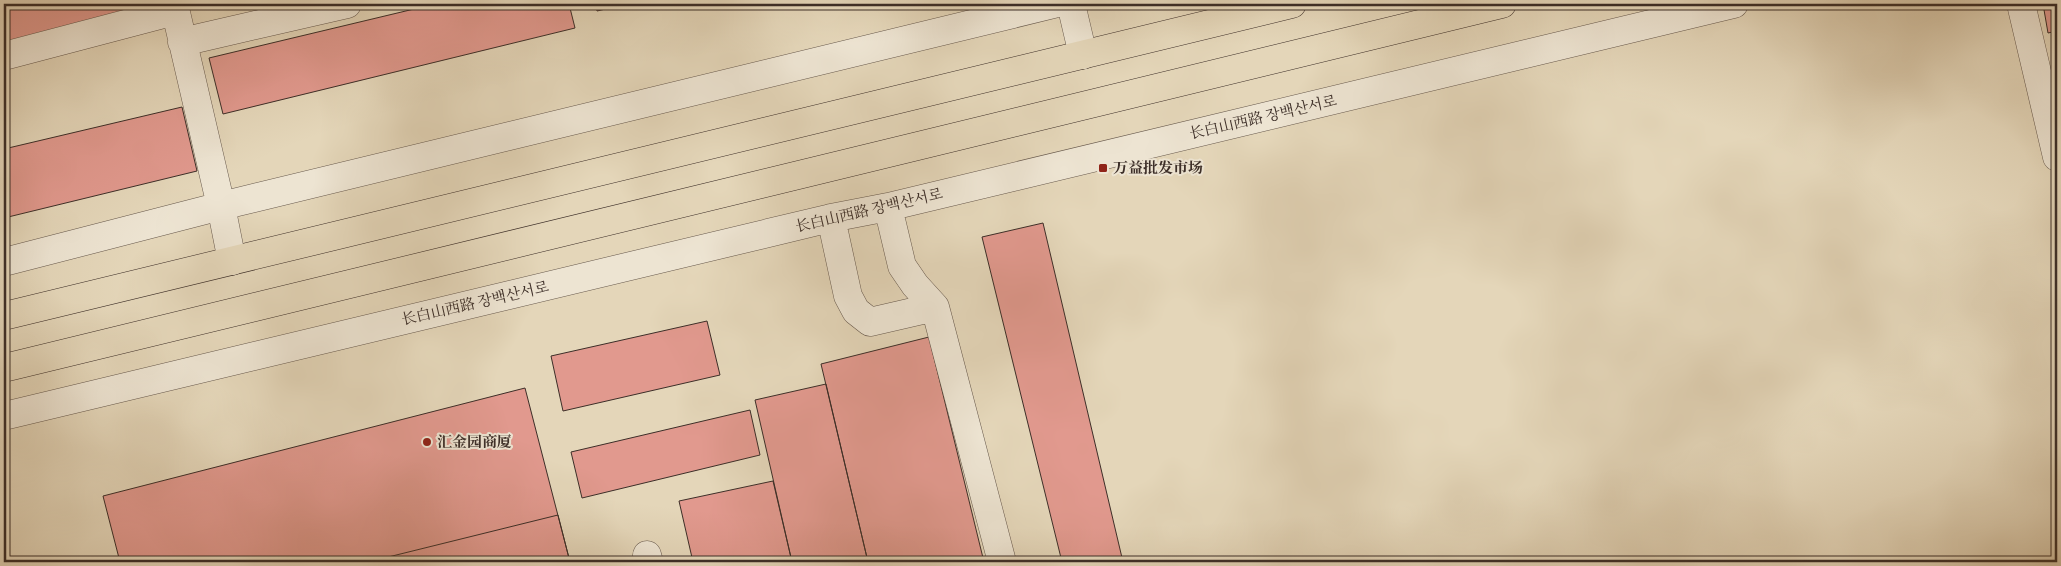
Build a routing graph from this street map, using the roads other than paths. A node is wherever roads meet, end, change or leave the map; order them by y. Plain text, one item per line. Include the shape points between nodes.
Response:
1 (347, 4) edge
2 (1054, 4) edge
3 (1071, 4) edge
4 (1292, 4) edge
5 (1502, 4) edge
6 (1734, 4) edge
7 (2021, 4) edge
8 (174, 7) edge
9 (182, 42) junction
10 (1083, 54) junction
11 (4, 56) edge
12 (2057, 157) edge
13 (221, 206) junction
14 (888, 207) junction
15 (831, 218) junction
16 (232, 261) junction
17 (4, 262) edge
18 (935, 306) junction
19 (4, 316) edge
20 (4, 368) edge
21 (4, 416) edge
22 (1002, 562) edge

1 - 9 street
2 - 13 street
3 - 10 street
4 - 10 main road
5 - 20 main road
6 - 14 street, 长白山西路 장백산서로
7 - 12 street
8 - 9 street
8 - 11 street
9 - 13 street
10 - 16 main road
13 - 16 street
13 - 17 street
14 - 15 street, 长白山西路 장백산서로
14 - 18 street via 902,266
15 - 18 street via 848,296 856,311 870,322
15 - 21 street, 长白山西路 장백산서로
16 - 19 main road
18 - 22 street

